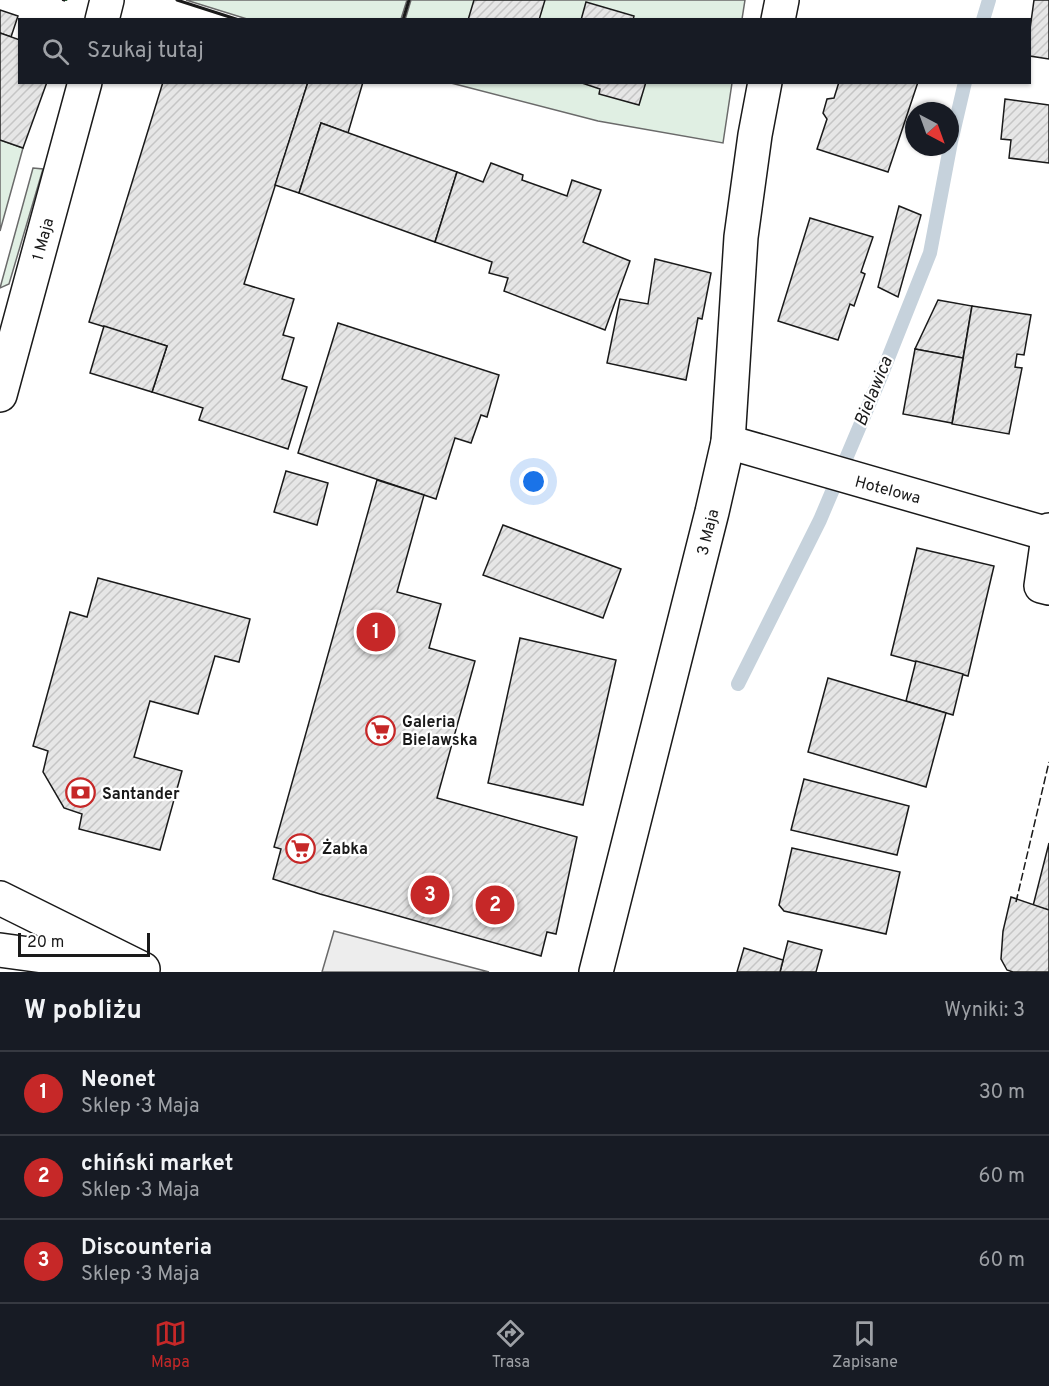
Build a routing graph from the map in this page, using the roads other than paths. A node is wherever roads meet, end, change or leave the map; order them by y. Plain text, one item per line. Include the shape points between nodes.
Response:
1 (107, 0) edge
2 (782, 0) edge
3 (102, 18) edge
4 (778, 18) edge
5 (84, 84) edge
6 (765, 84) edge
7 (0, 395) edge
8 (728, 442) junction
9 (1048, 532) edge
10 (1045, 587) edge
11 (0, 898) edge
12 (0, 950) edge
13 (148, 971) edge
14 (596, 972) edge

1 - 3 street
2 - 4 street
5 - 7 street, 1 Maja
6 - 8 street, 3 Maja via 741,237
8 - 9 street, Hotelowa
8 - 14 street, 3 Maja
9 - 10 street
11 - 13 street
12 - 13 street

